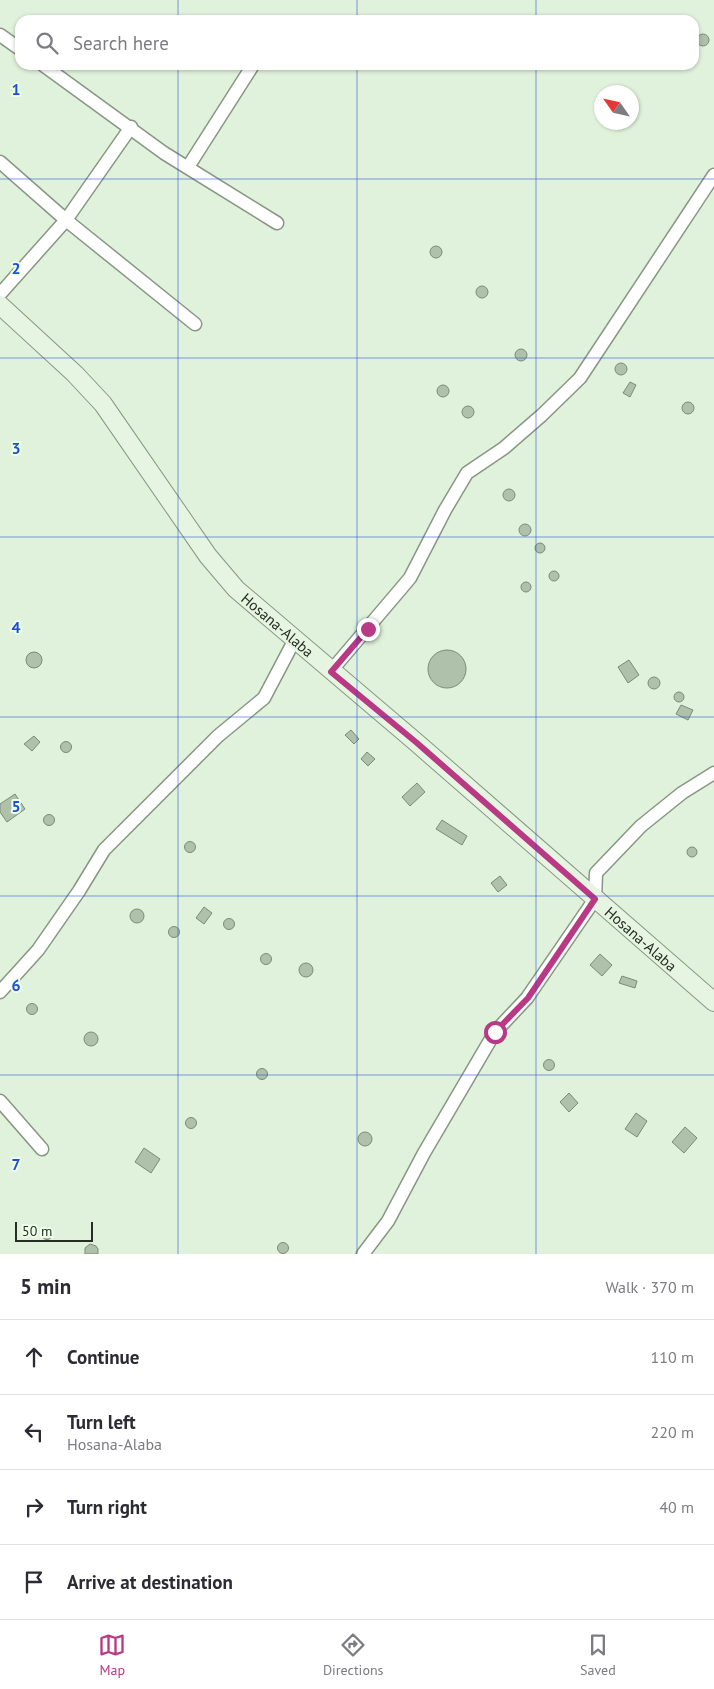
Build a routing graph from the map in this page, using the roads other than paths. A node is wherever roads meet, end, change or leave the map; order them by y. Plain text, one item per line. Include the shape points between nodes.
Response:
1 (0, 35) edge
2 (15, 46) edge
3 (50, 70) edge
4 (250, 70) edge
5 (131, 127) junction
6 (0, 162) edge
7 (188, 167) junction
8 (714, 175) edge
9 (66, 220) junction
10 (277, 223) dead end
11 (0, 294) edge
12 (0, 305) edge
13 (195, 324) dead end
14 (294, 641) junction
15 (331, 672) junction
16 (714, 773) edge
17 (595, 899) junction
18 (0, 992) edge
19 (714, 1002) edge
20 (0, 1102) edge
21 (42, 1149) dead end
22 (363, 1254) edge

1 - 2 street
3 - 5 street
4 - 7 street
5 - 7 street
5 - 9 street
6 - 9 street
7 - 10 street
8 - 15 street via 580,378 504,448 467,473 410,578
9 - 11 street
9 - 13 street
12 - 14 main road, Hosana-Alaba via 103,404 208,556 236,590
14 - 15 main road, Hosana-Alaba
14 - 18 street via 264,698 218,736 104,850 38,950
15 - 17 main road, Hosana-Alaba
16 - 17 street via 682,793 641,826 596,873
17 - 19 main road, Hosana-Alaba
17 - 22 street via 528,998 495,1032 388,1221
20 - 21 street

